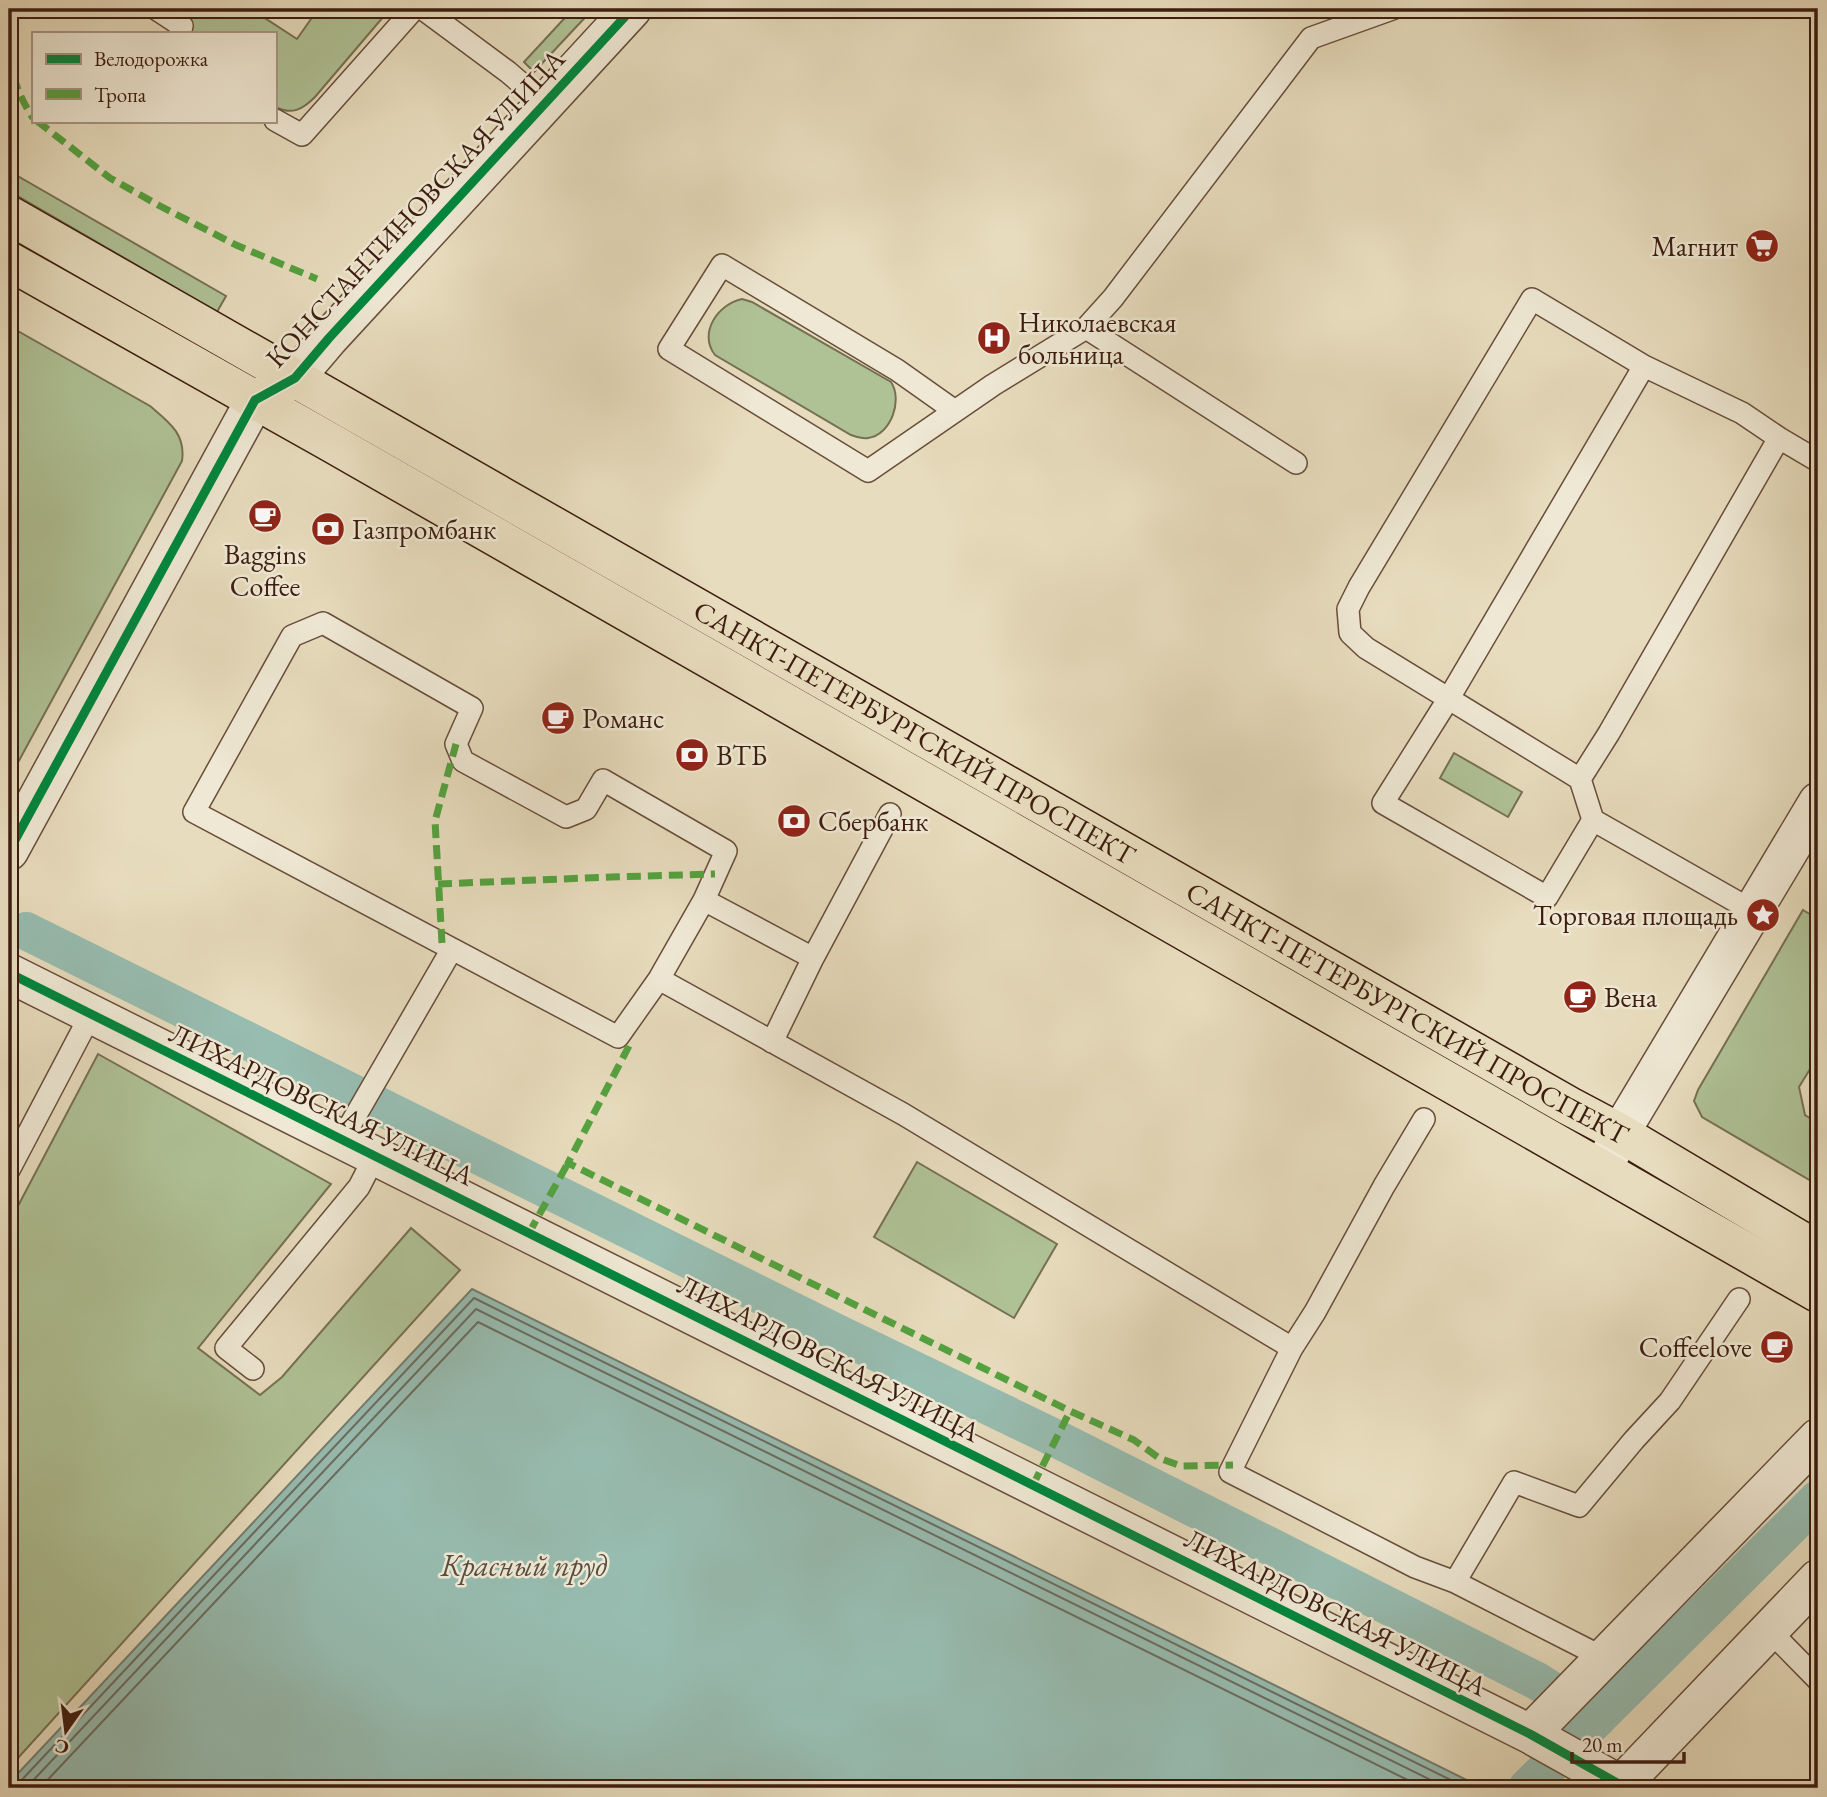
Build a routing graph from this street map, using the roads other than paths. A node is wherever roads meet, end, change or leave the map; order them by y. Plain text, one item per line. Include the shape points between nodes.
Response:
1 (156, 9) edge
2 (414, 9) edge
3 (423, 9) edge
4 (632, 9) edge
5 (1392, 9) edge
6 (180, 32) edge
7 (545, 104) junction
8 (276, 121) edge
9 (9, 215) edge
10 (9, 261) edge
11 (1086, 328) junction
12 (1644, 366) junction
13 (295, 378) junction
14 (255, 400) junction
15 (955, 411) junction
16 (1779, 438) junction
17 (1818, 461) edge
18 (1296, 463) dead end
19 (1449, 698) junction
20 (1580, 779) junction
21 (1818, 802) edge
22 (890, 814) dead end
23 (1593, 820) junction
24 (9, 851) edge
25 (704, 900) junction
26 (1753, 911) junction
27 (452, 949) junction
28 (813, 958) junction
29 (9, 974) edge
30 (659, 979) junction
31 (91, 1014) junction
32 (772, 1042) junction
33 (1424, 1119) dead end
34 (1620, 1133) junction
35 (357, 1138) junction
36 (9, 1170) edge
37 (1603, 1170) junction
38 (1818, 1251) edge
39 (1818, 1293) edge
40 (1740, 1299) dead end
41 (1292, 1348) junction
42 (253, 1369) dead end
43 (1818, 1438) edge
44 (1818, 1578) edge
45 (1455, 1582) junction
46 (1769, 1630) junction
47 (1604, 1658) junction
48 (1818, 1680) edge
49 (1530, 1734) junction
50 (1624, 1787) edge

1 - 6 lane via 182,26
2 - 8 lane via 302,135
3 - 7 lane
4 - 7 street, КОНСТАНТИНОВСКАЯ УЛИЦА
5 - 11 lane via 1311,38
7 - 13 street, КОНСТАНТИНОВСКАЯ УЛИЦА
9 - 13 main road, САНКТ-ПЕТЕРБУРГСКИЙ ПРОСПЕКТ
10 - 14 main road, САНКТ-ПЕТЕРБУРГСКИЙ ПРОСПЕКТ
11 - 15 lane
11 - 18 lane
12 - 16 lane via 1742,413
12 - 19 lane
12 - 19 lane via 1532,299 1359,587 1348,610 1350,633 1366,649
13 - 14 street, КОНСТАНТИНОВСКАЯ УЛИЦА
13 - 34 main road, САНКТ-ПЕТЕРБУРГСКИЙ ПРОСПЕКТ
14 - 24 street
14 - 37 main road, САНКТ-ПЕТЕРБУРГСКИЙ ПРОСПЕКТ
15 - 15 lane via 868,471 669,349 722,265 897,370
16 - 17 lane
16 - 20 lane
19 - 20 lane
19 - 23 lane via 1383,803 1547,897
20 - 23 lane
21 - 26 street
22 - 28 lane
23 - 26 lane
25 - 27 lane via 726,851 603,780 586,809 566,817 463,761 456,744 472,708 323,623 292,636 194,812
25 - 28 lane
25 - 30 lane
26 - 34 street
27 - 30 lane via 618,1037
27 - 35 lane via 377,1079
28 - 32 lane
29 - 31 street, ЛИХАРДОВСКАЯ УЛИЦА
30 - 32 lane
31 - 35 street, ЛИХАРДОВСКАЯ УЛИЦА
31 - 36 lane
32 - 41 lane via 903,1114
33 - 41 lane
34 - 37 street
34 - 38 main road, САНКТ-ПЕТЕРБУРГСКИЙ ПРОСПЕКТ
35 - 42 lane via 359,1187 226,1348
35 - 49 street, ЛИХАРДОВСКАЯ УЛИЦА
37 - 39 main road, САНКТ-ПЕТЕРБУРГСКИЙ ПРОСПЕКТ
40 - 45 lane via 1670,1401 1579,1506 1514,1482
41 - 45 lane via 1230,1472 1415,1567
43 - 47 street
44 - 46 street
45 - 47 lane
46 - 48 lane
46 - 50 street
47 - 49 street
49 - 50 street, ЛИХАРДОВСКАЯ УЛИЦА

